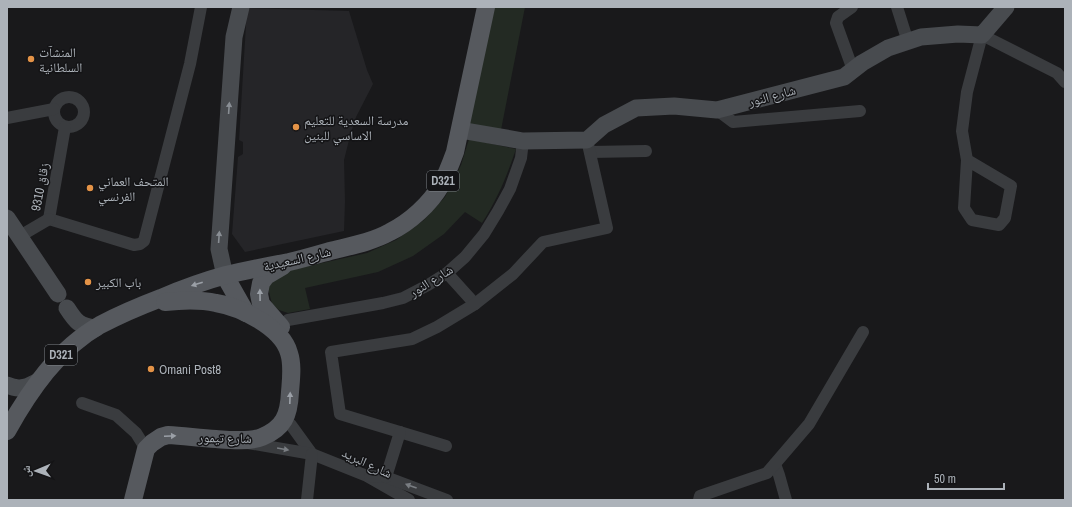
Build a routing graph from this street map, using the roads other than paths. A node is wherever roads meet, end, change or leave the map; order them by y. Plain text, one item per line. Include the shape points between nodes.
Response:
1 (200, 7) edge
2 (241, 7) edge
3 (486, 7) edge
4 (852, 7) edge
5 (896, 7) edge
6 (1006, 7) edge
7 (982, 35) junction
8 (908, 42) junction
9 (853, 70) junction
10 (1065, 82) edge
11 (54, 109) junction
12 (717, 110) junction
13 (860, 111) dead end
14 (7, 118) edge
15 (65, 127) junction
16 (460, 130) junction
17 (523, 141) junction
18 (589, 146) junction
19 (646, 151) dead end
20 (967, 160) junction
21 (7, 218) edge
22 (49, 219) junction
23 (20, 236) junction
24 (290, 262) junction
25 (447, 274) junction
26 (224, 276) junction
27 (475, 304) junction
28 (140, 306) junction
29 (67, 308) junction
30 (246, 313) junction
31 (288, 320) dead end
32 (96, 328) junction
33 (863, 332) dead end
34 (73, 344) junction
35 (289, 352) junction
36 (40, 380) junction
37 (11, 387) edge
38 (82, 403) dead end
39 (17, 414) junction
40 (285, 419) junction
41 (7, 431) edge
42 (400, 432) junction
43 (231, 440) junction
44 (446, 446) dead end
45 (146, 449) junction
46 (312, 454) junction
47 (775, 464) junction
48 (367, 476) junction
49 (386, 477) junction
50 (133, 500) edge
51 (307, 500) edge
52 (409, 500) edge
53 (447, 500) edge
54 (699, 500) edge
55 (786, 500) edge

1 - 22 street via 190,64 144,241 134,244
26 -> 2 street via 218,249 234,37
3 - 16 main road, شارع السعيدية / D321
4 - 9 street via 838,18 836,24
5 - 8 street
6 - 7 street
7 - 8 street, شارع النور via 921,37
7 - 10 street via 1056,72
7 - 20 street via 967,92 962,131
8 - 9 street, شارع النور via 888,48
9 - 12 street, شارع النور via 844,77
11 - 14 street
11 - 15 street via 55,118
11 - 15 street via 58,101 65,97 74,97 81,102 84,111 82,119 76,126
12 - 13 street via 733,122
12 - 18 street, شارع النور via 674,106 636,108 604,125
15 - 22 street, زقاق 9310
16 - 17 street
16 - 24 main road, شارع السعيدية / D321 via 449,170 440,187 418,213 390,232 367,242
17 - 18 street
17 - 25 street, شارع النور via 512,183 498,211 484,234
18 - 19 street
18 - 27 street via 607,228 544,242 513,274
20 - 20 street via 1012,186 1005,218 999,225 972,220 964,208
21 - 23 street
22 - 23 street, زقاق 9310
23 - 29 street
24 - 26 main road, شارع السعيدية / D321
35 -> 24 main road, D321 via 285,332 261,304 259,294 261,283 266,276
25 - 27 street
25 - 31 street, شارع النور via 403,298
26 -> 28 main road, شارع السعيدية / D321
26 - 30 main road
27 - 42 street via 412,339 331,352 340,414
28 - 30 main road, D321 via 183,300 202,301 217,303
28 - 32 main road, شارع السعيدية / D321
29 - 32 street via 85,326
29 - 34 street
30 - 35 main road, D321 via 270,328
32 - 34 main road, شارع السعيدية / D321
33 - 47 street via 809,424
34 - 36 main road, شارع السعيدية / D321
40 -> 35 main road, D321 via 290,406
36 - 37 street via 31,386
36 - 39 main road, شارع السعيدية / D321
37 - 39 street via 17,396
38 - 45 street via 116,415 136,433
39 - 41 main road, شارع السعيدية / D321
40 - 43 main road, شارع تيمور via 276,429 260,438
40 - 46 street
42 - 44 street
42 - 49 street
45 -> 43 main road, شارع تيمور via 156,440 168,435
43 -> 46 street, شارع البريد
45 - 50 main road
46 - 48 street, شارع البريد
46 - 51 street
47 - 54 street via 767,473 700,496
47 - 55 street
48 - 49 street
48 - 52 street, شارع البريد
53 -> 49 street

